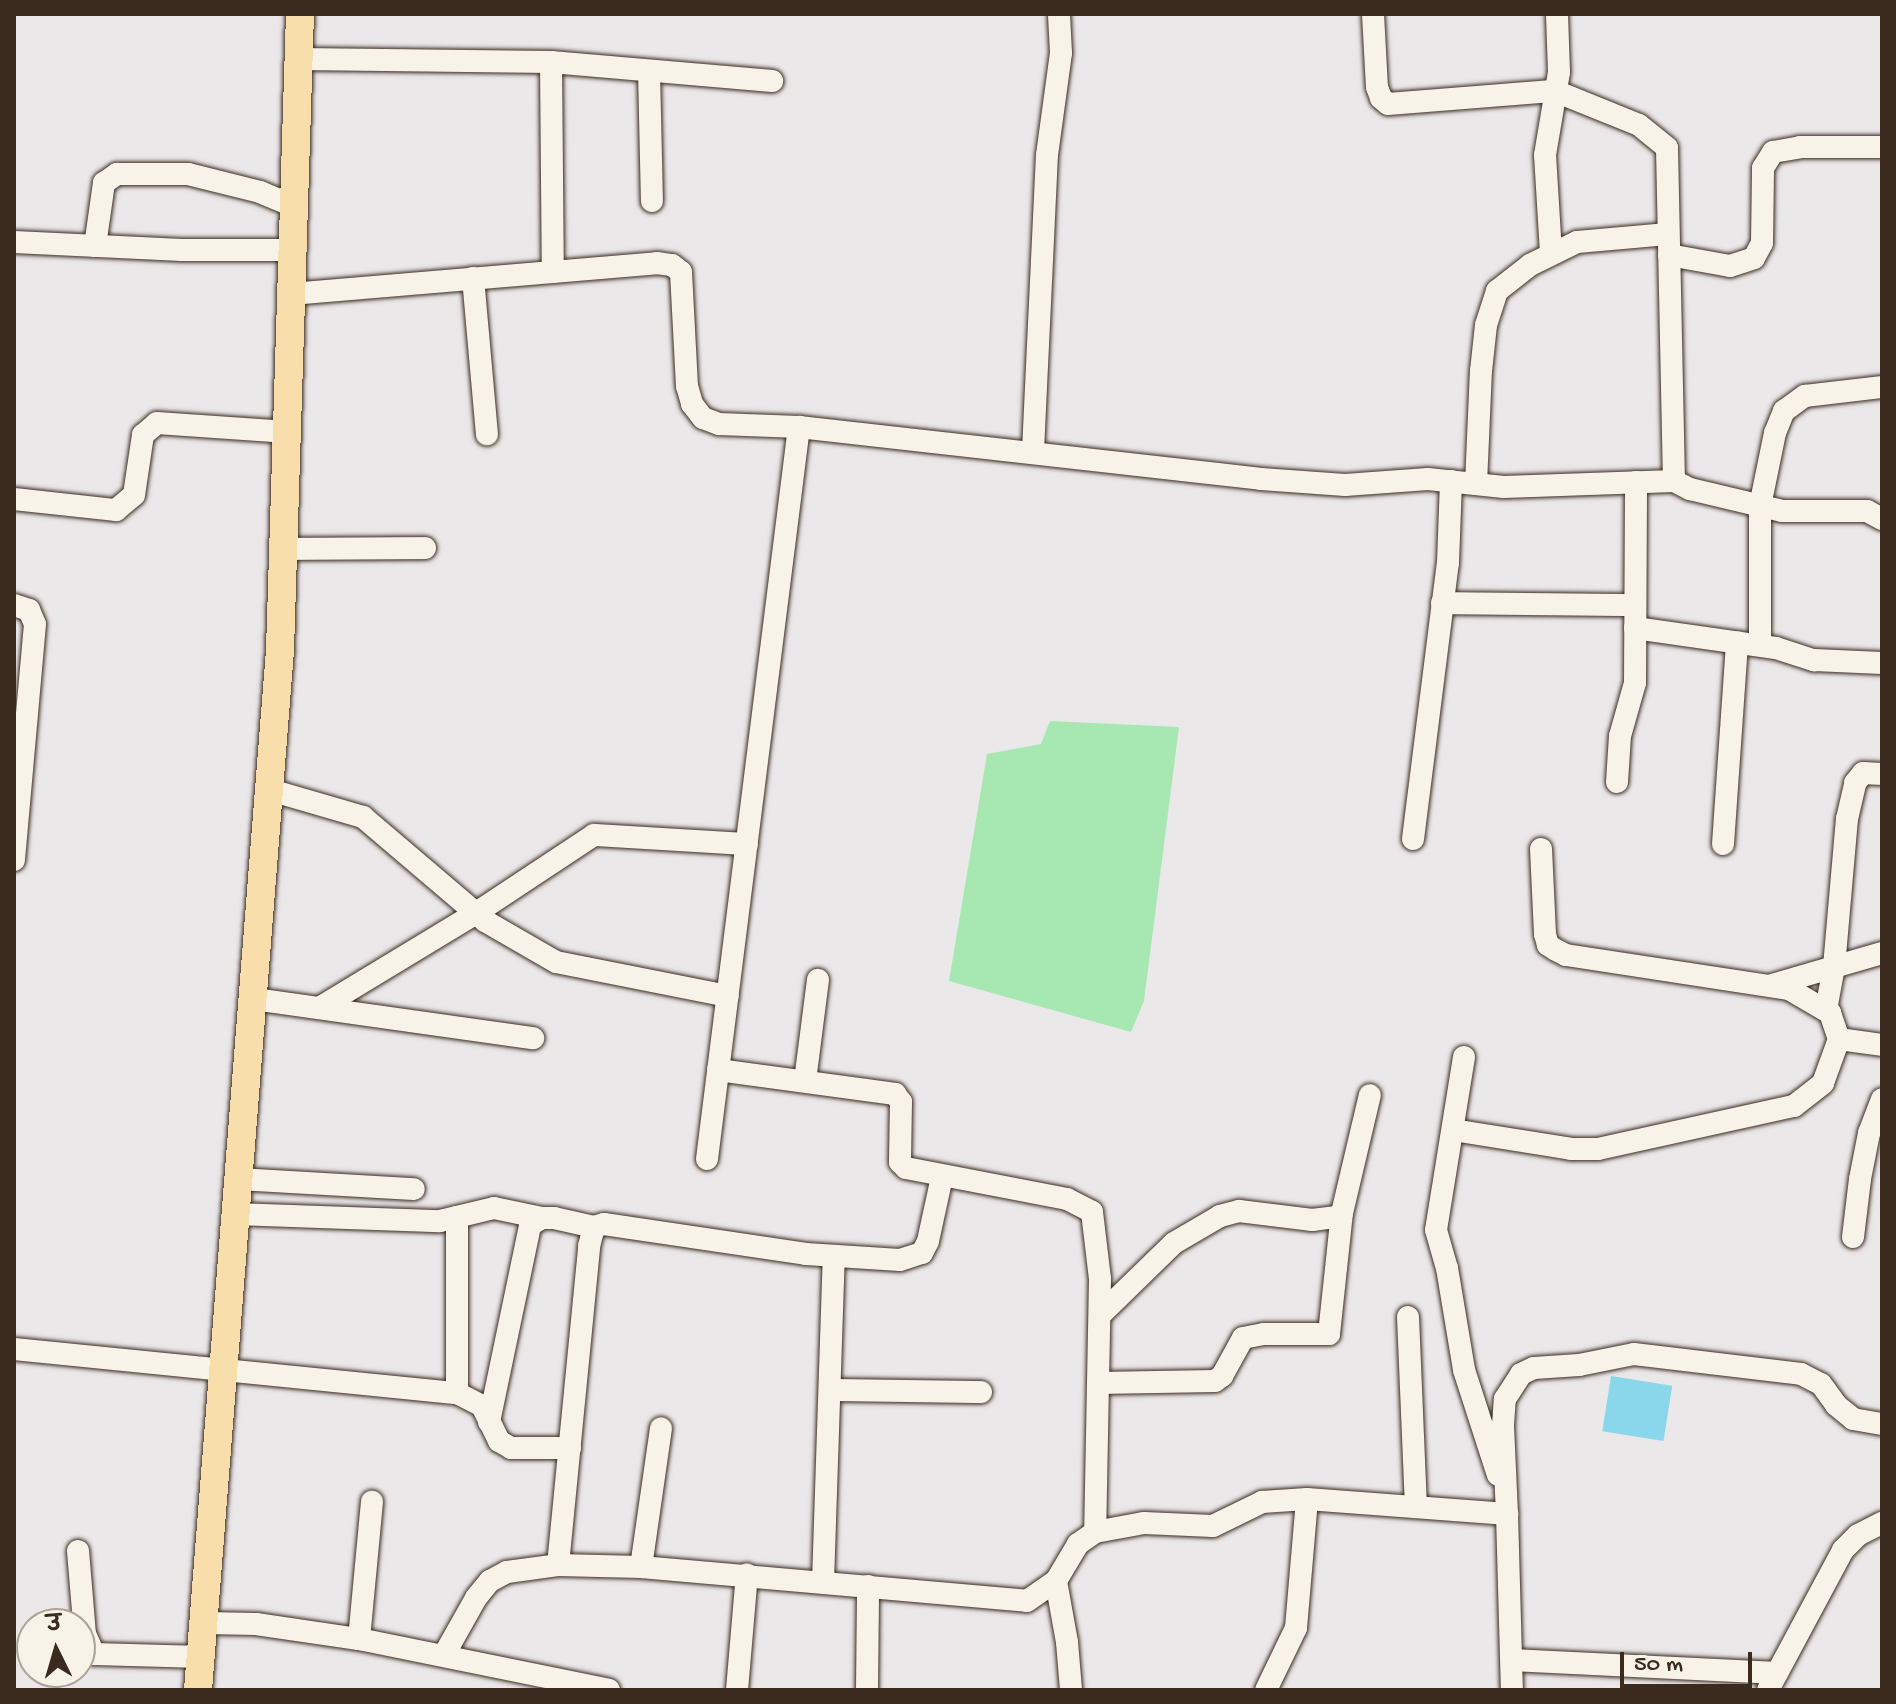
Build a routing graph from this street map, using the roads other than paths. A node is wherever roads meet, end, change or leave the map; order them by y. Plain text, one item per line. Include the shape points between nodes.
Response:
1 (300, 14) edge
2 (1059, 14) edge
3 (1373, 14) edge
4 (1557, 14) edge
5 (300, 59) junction
6 (551, 62) junction
7 (649, 71) junction
8 (772, 81) dead end
9 (1555, 91) junction
10 (1882, 147) edge
11 (652, 201) dead end
12 (296, 207) junction
13 (14, 242) edge
14 (1669, 244) junction
15 (95, 246) junction
16 (294, 250) junction
17 (1551, 253) junction
18 (553, 272) junction
19 (473, 278) junction
20 (291, 294) junction
21 (1882, 387) edge
22 (799, 427) junction
23 (288, 432) junction
24 (487, 434) dead end
25 (1033, 451) junction
26 (1451, 481) junction
27 (1674, 481) junction
28 (1636, 482) junction
29 (1476, 484) junction
30 (14, 499) edge
31 (1760, 506) junction
32 (1882, 518) edge
33 (425, 548) dead end
34 (284, 549) junction
35 (1442, 603) junction
36 (14, 605) edge
37 (1635, 605) junction
38 (1635, 628) junction
39 (1737, 642) junction
40 (1760, 645) junction
41 (1882, 663) edge
42 (1882, 774) edge
43 (1617, 782) dead end
44 (270, 790) junction
45 (1413, 839) dead end
46 (747, 844) junction
47 (1723, 844) dead end
48 (1541, 849) dead end
49 (14, 860) edge
50 (476, 913) junction
51 (1882, 953) edge
52 (1834, 967) junction
53 (818, 980) dead end
54 (1770, 985) junction
55 (728, 996) junction
56 (254, 999) junction
57 (321, 1007) junction
58 (1826, 1010) junction
59 (533, 1038) dead end
60 (1839, 1039) junction
61 (1882, 1045) edge
62 (1464, 1057) dead end
63 (718, 1070) junction
64 (805, 1081) junction
65 (1370, 1095) dead end
66 (1882, 1099) edge
67 (1453, 1130) junction
68 (707, 1159) dead end
69 (942, 1177) junction
70 (238, 1179) junction
71 (414, 1189) dead end
72 (1342, 1213) junction
73 (235, 1214) junction
74 (457, 1217) junction
75 (542, 1218) junction
76 (594, 1227) junction
77 (1853, 1237) dead end
78 (834, 1257) junction
79 (1100, 1315) junction
80 (1408, 1317) dead end
81 (14, 1349) edge
82 (222, 1368) junction
83 (1098, 1383) junction
84 (830, 1390) junction
85 (981, 1392) dead end
86 (457, 1393) junction
87 (489, 1422) junction
88 (1882, 1424) edge
89 (661, 1428) dead end
90 (570, 1448) junction
91 (1505, 1486) junction
92 (1307, 1499) junction
93 (372, 1502) dead end
94 (1416, 1507) junction
95 (1507, 1514) junction
96 (1882, 1523) edge
97 (1095, 1532) junction
98 (78, 1551) dead end
99 (558, 1565) junction
100 (641, 1567) junction
101 (747, 1574) junction
102 (1056, 1581) junction
103 (823, 1582) junction
104 (868, 1586) junction
105 (205, 1623) junction
106 (359, 1639) junction
107 (444, 1655) junction
108 (202, 1657) junction
109 (1512, 1660) junction
110 (1773, 1681) edge
111 (198, 1690) edge
112 (609, 1690) edge
113 (737, 1690) edge
114 (867, 1690) edge
115 (1071, 1690) edge
116 (1266, 1690) edge
117 (1512, 1690) edge

1 - 5 main road
2 - 25 street via 1061,53 1047,155
3 - 9 street via 1377,87 1388,104
4 - 9 street
5 - 6 street
5 - 12 main road
6 - 7 street
6 - 18 street
7 - 8 street
7 - 11 street
9 - 14 street via 1639,125 1667,148
9 - 17 street via 1545,155
10 - 14 street via 1773,152 1763,168 1762,243 1754,258 1730,266
12 - 15 street via 188,174 117,174 104,183
12 - 16 main road
13 - 15 street
14 - 17 street via 1592,238
14 - 27 street
15 - 16 street
16 - 20 main road
17 - 29 street via 1504,283 1493,300 1481,371
18 - 19 street
18 - 22 street via 672,265 684,283 692,404 703,418 719,424
19 - 20 street
19 - 24 street
20 - 23 main road
21 - 31 street via 1819,393 1793,402 1775,433
22 - 25 street
22 - 46 street
23 - 30 street via 157,423 143,435 134,495 116,510
23 - 34 main road
25 - 26 street via 1261,479 1345,485
26 - 29 street
26 - 35 street
27 - 28 street
27 - 31 street
28 - 29 street
28 - 37 street
31 - 32 street via 1867,511
31 - 40 street
33 - 34 street
34 - 44 main road
35 - 37 street
35 - 45 street
36 - 49 street via 29,610 35,624
37 - 38 street
38 - 39 street
38 - 43 street via 1635,683 1620,736
39 - 40 street
39 - 47 street
40 - 41 street via 1814,660
42 - 52 street via 1863,773 1855,783
44 - 50 street via 363,817
44 - 56 main road
46 - 50 street via 594,835
46 - 55 street
48 - 54 street via 1545,934 1556,950
50 - 55 street via 556,962
50 - 57 street
51 - 52 street
52 - 54 street
52 - 58 street
53 - 64 street
54 - 58 street via 1789,989
55 - 63 street
56 - 57 street
56 - 70 main road
57 - 59 street
58 - 60 street
60 - 61 street
60 - 67 street via 1823,1083 1794,1106 1598,1149
62 - 67 street
63 - 64 street
63 - 68 street
64 - 69 street via 895,1094 901,1102 900,1162
65 - 72 street
66 - 77 street via 1869,1133
67 - 91 street via 1436,1230 1464,1370 1494,1470
69 - 78 street via 922,1253 900,1260
69 - 79 street via 1067,1199 1092,1212
70 - 71 street
70 - 73 main road
72 - 79 street via 1329,1220 1251,1211 1220,1216 1174,1243
72 - 83 street via 1329,1334 1243,1338 1215,1381
73 - 74 street via 382,1221
73 - 82 main road
74 - 75 street via 494,1208
74 - 86 street
75 - 76 street
75 - 87 street via 530,1225 526,1237
76 - 78 street via 604,1224
76 - 90 street
78 - 84 street
79 - 83 street
80 - 94 street
81 - 82 street
82 - 86 street
82 - 105 main road
83 - 97 street
84 - 85 street
84 - 103 street
86 - 87 street via 482,1406
87 - 90 street via 499,1441 511,1448
88 - 91 street via 1853,1419 1821,1384 1801,1374 1634,1354 1534,1368 1521,1374 1505,1399
89 - 100 street
90 - 99 street
91 - 95 street
92 - 94 street
92 - 97 street via 1262,1502 1213,1526 1144,1523
92 - 116 street via 1296,1628
93 - 106 street
94 - 95 street
95 - 109 street
96 - 110 street via 1843,1550
97 - 102 street via 1078,1544
98 - 108 street via 85,1634 94,1654
99 - 100 street
99 - 107 street via 507,1572 490,1581
100 - 101 street
101 - 103 street
101 - 113 street
102 - 104 street via 1027,1601
102 - 115 street
103 - 104 street
104 - 114 street
105 - 106 street via 256,1624
105 - 108 main road
106 - 107 street
107 - 112 street
108 - 111 main road
109 - 110 street
109 - 117 street

